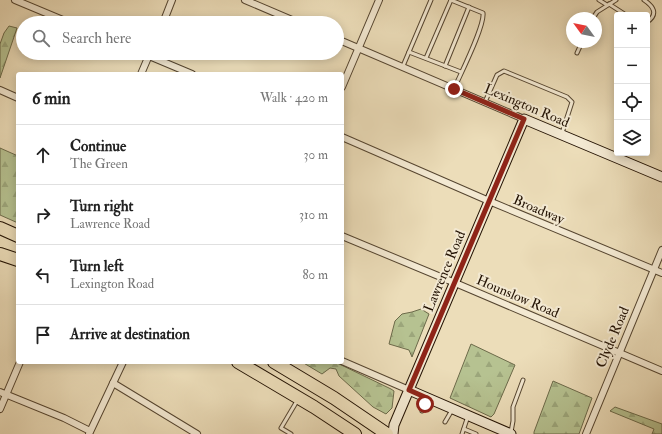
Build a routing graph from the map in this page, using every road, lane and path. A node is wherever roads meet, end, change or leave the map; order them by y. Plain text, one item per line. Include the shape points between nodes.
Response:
1 (15, 0) edge
2 (172, 0) edge
3 (245, 0) edge
4 (379, 0) edge
5 (431, 0) edge
6 (451, 0) edge
7 (599, 0) edge
8 (616, 0) edge
9 (644, 0) edge
10 (608, 4) junction
11 (469, 7) junction
12 (597, 12) edge
13 (621, 12) edge
14 (53, 16) edge
15 (166, 16) edge
16 (283, 16) edge
17 (650, 20) edge
18 (344, 42) edge
19 (358, 48) junction
20 (579, 48) edge
21 (409, 52) junction
22 (577, 53) dead end
23 (426, 58) junction
24 (147, 60) edge
25 (162, 60) edge
26 (444, 66) junction
27 (403, 68) junction
28 (142, 72) edge
29 (188, 72) edge
30 (461, 72) junction
31 (344, 82) edge
32 (454, 89) junction
33 (0, 90) edge
34 (16, 97) edge
35 (484, 102) junction
36 (524, 119) junction
37 (561, 135) junction
38 (344, 138) edge
39 (662, 177) edge
40 (489, 201) junction
41 (0, 228) edge
42 (0, 232) edge
43 (16, 235) edge
44 (16, 235) edge
45 (344, 237) edge
46 (662, 250) edge
47 (0, 254) edge
48 (16, 259) edge
49 (654, 270) junction
50 (662, 273) edge
51 (454, 282) junction
52 (619, 353) junction
53 (344, 362) edge
54 (19, 364) edge
55 (122, 364) edge
56 (241, 364) edge
57 (277, 364) edge
58 (662, 371) edge
59 (523, 380) dead end
60 (113, 383) junction
61 (409, 390) junction
62 (3, 394) edge
63 (299, 398) junction
64 (427, 398) junction
65 (0, 409) edge
66 (452, 409) junction
67 (422, 411) dead end
68 (468, 416) junction
69 (445, 422) dead end
70 (464, 429) junction
71 (91, 431) edge
72 (97, 434) edge
73 (197, 434) edge
74 (291, 434) edge
75 (355, 434) edge
76 (387, 434) edge
77 (393, 434) edge
78 (462, 434) edge
79 (476, 434) edge
80 (511, 434) edge
81 (586, 434) edge

1 - 14 street
2 - 15 street
3 - 16 street
4 - 19 street
5 - 21 lane
6 - 11 lane
6 - 23 lane
7 - 10 lane
8 - 10 lane
9 - 17 lane via 654,10
10 - 12 lane
10 - 13 lane
11 - 26 lane
11 - 30 lane via 483,13 484,17
18 - 19 street, Lexington Road
19 - 27 street, Lexington Road
19 - 31 street
20 - 22 lane
21 - 23 lane
21 - 27 lane
23 - 26 lane
24 - 28 street
25 - 29 street
26 - 30 lane
27 - 32 street, Lexington Road
30 - 32 lane
32 - 35 street, Lexington Road
33 - 34 street
35 - 36 street, Lexington Road
35 - 37 lane via 497,75 504,71 567,97 572,102
36 - 37 street, Lexington Road
36 - 40 street, Lawrence Road
37 - 39 street, Lexington Road
38 - 40 street, Broadway
40 - 49 street, Broadway
40 - 51 street, Lawrence Road
41 - 43 highway
42 - 44 highway
45 - 51 street, Hounslow Road
46 - 49 street, Clyde Road
47 - 48 highway
49 - 50 street, Broadway
49 - 52 street, Clyde Road
51 - 52 street, Hounslow Road
51 - 61 street, Lawrence Road
52 - 58 street, Hounslow Road
52 - 81 street, Clyde Road
53 - 61 street
54 - 62 street
55 - 60 street
56 - 63 highway
57 - 76 highway
59 - 80 lane via 513,407
60 - 71 street
60 - 73 street
61 - 64 street
61 - 77 street, Lawrence Road
62 - 65 street
62 - 71 street
63 - 74 lane via 281,428
63 - 75 highway
64 - 66 street
64 - 67 lane
66 - 68 street
66 - 69 lane
68 - 70 lane
68 - 80 street
70 - 78 lane
70 - 79 lane
71 - 72 street

